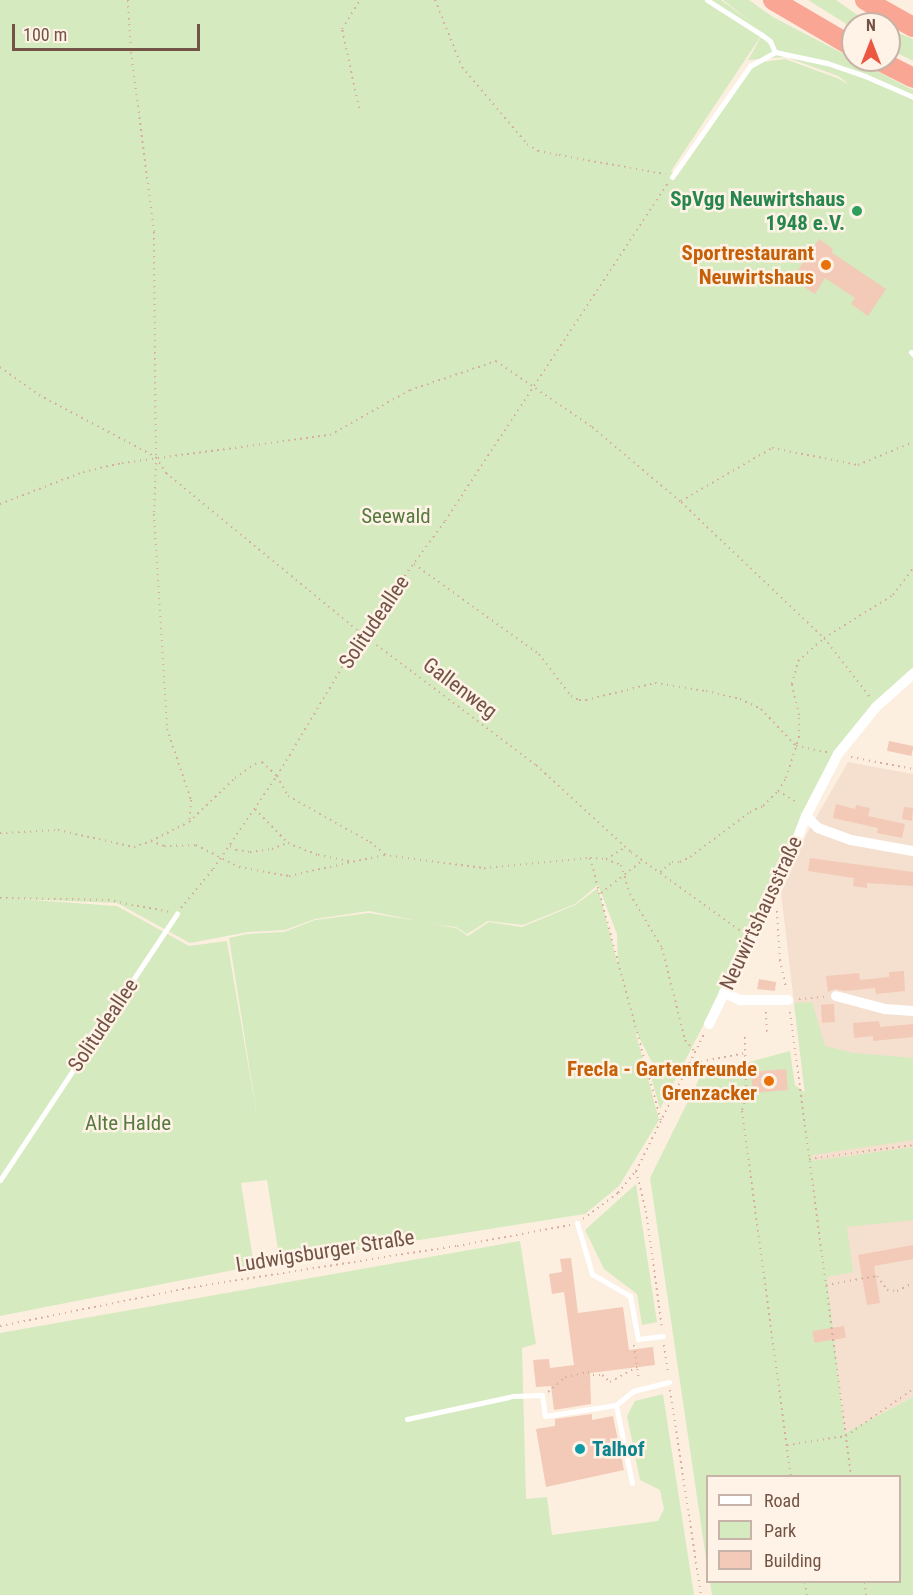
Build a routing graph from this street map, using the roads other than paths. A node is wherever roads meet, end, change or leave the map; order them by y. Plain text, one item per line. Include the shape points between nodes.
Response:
1 (707, 0) edge
2 (773, 0) edge
3 (865, 0) edge
4 (913, 27) edge
5 (841, 40) edge
6 (775, 52) junction
7 (913, 97) edge
8 (672, 177) road end
9 (913, 674) edge
10 (807, 813) junction
11 (913, 851) edge
12 (177, 914) road end
13 (724, 992) junction
14 (836, 996) road end
15 (788, 1000) road end
16 (913, 1011) edge
17 (709, 1024) road end
18 (0, 1180) edge
19 (577, 1223) road end
20 (663, 1336) dead end
21 (669, 1382) dead end
22 (616, 1405) junction
23 (407, 1419) dead end
24 (632, 1483) dead end

1 - 6 lane via 770,41
2 - 5 highway
3 - 4 highway
6 - 7 lane via 828,63
6 - 8 lane via 750,66
9 - 10 street, Neuwirtshausstraße via 876,707 838,754
10 - 11 street via 818,828 851,840
10 - 13 street, Neuwirtshausstraße
12 - 18 lane, Solitudeallee
13 - 15 street via 741,1000
13 - 17 street, Neuwirtshausstraße
14 - 16 street via 885,1009
19 - 20 lane via 592,1274 630,1296 638,1339
21 - 22 lane via 633,1391
22 - 23 lane via 545,1416 542,1395 513,1396
22 - 24 lane

